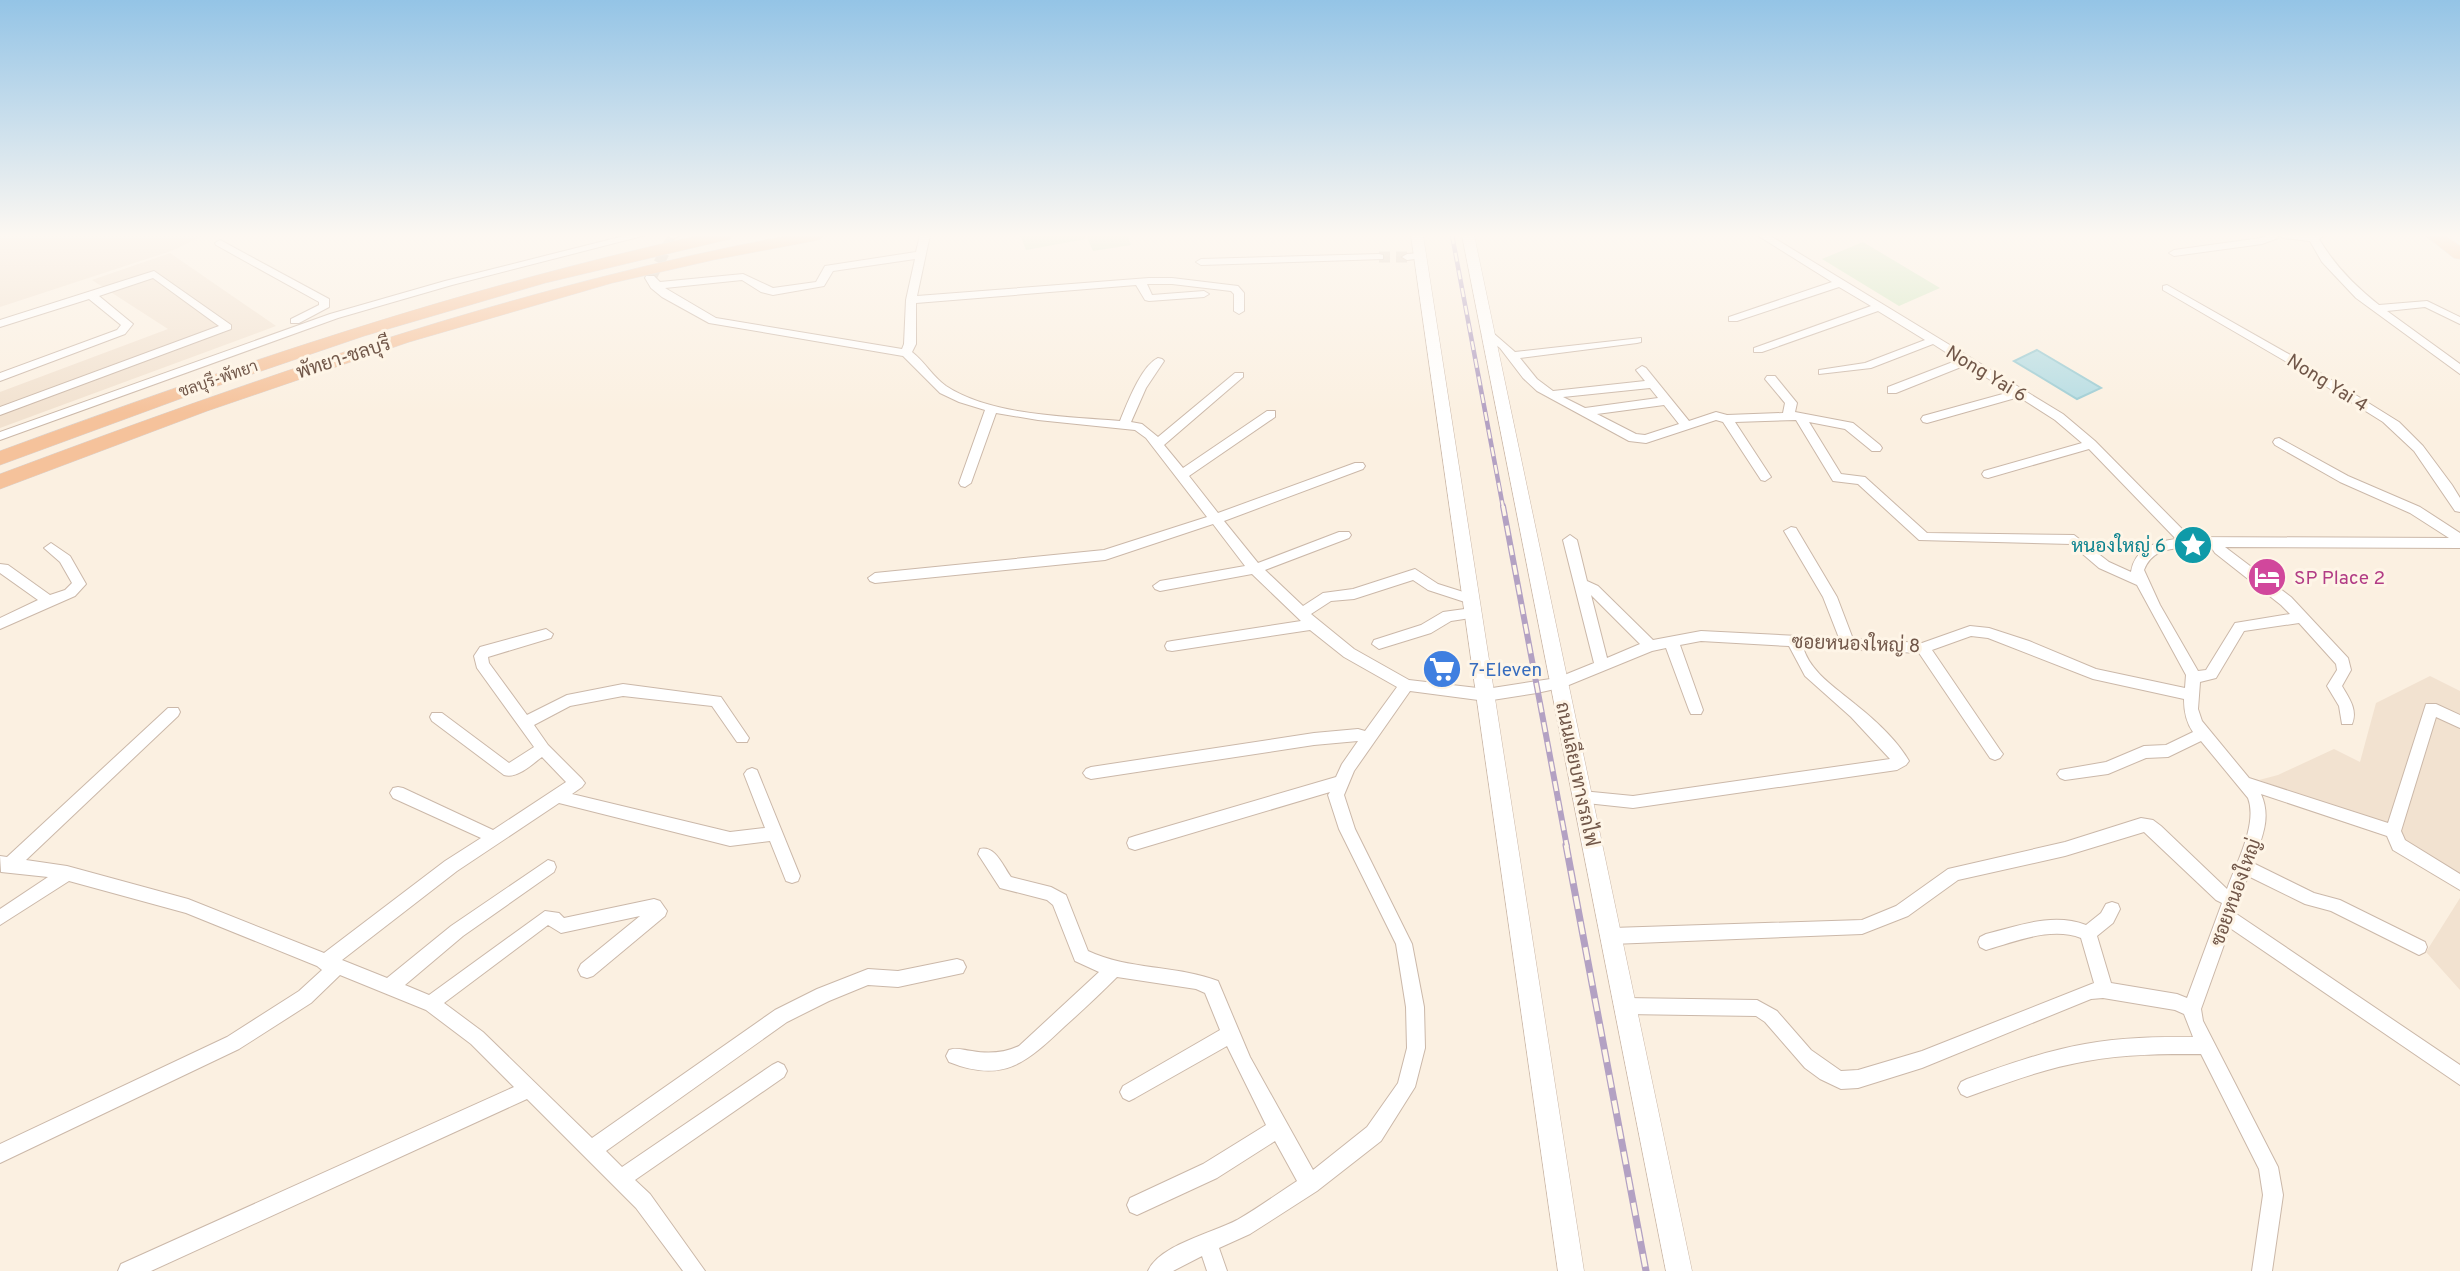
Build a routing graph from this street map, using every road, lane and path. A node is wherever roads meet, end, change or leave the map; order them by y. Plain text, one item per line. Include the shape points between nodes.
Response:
1 (90, 294) joint
2 (184, 294) edge
3 (316, 294) edge
4 (410, 294) edge
5 (484, 294) edge
6 (560, 294) edge
7 (665, 294) edge
8 (912, 294) edge
9 (983, 294) edge
10 (1147, 294) edge
11 (1239, 294) edge
12 (1419, 294) edge
13 (1480, 294) edge
14 (1807, 294) edge
15 (1858, 294) edge
16 (2177, 294) edge
17 (2361, 294) edge
18 (1203, 295) dead end
19 (911, 300) junction
20 (1879, 307) junction
21 (2376, 309) junction
22 (1239, 311) dead end
23 (1734, 319) dead end
24 (2460, 321) edge
25 (0, 324) edge
26 (1488, 334) junction
27 (1637, 340) dead end
28 (1934, 340) junction
29 (237, 349) junction
30 (1758, 350) dead end
31 (906, 353) junction
32 (1513, 356) junction
33 (1158, 361) dead end
34 (1968, 361) junction
35 (1642, 370) dead end
36 (2460, 370) edge
37 (1824, 372) dead end
38 (1239, 375) dead end
39 (0, 377) edge
40 (1772, 379) dead end
41 (1654, 384) junction
42 (1892, 390) dead end
43 (2021, 393) junction
44 (1554, 394) junction
45 (1666, 401) junction
46 (991, 409) junction
47 (0, 411) edge
48 (1586, 412) junction
49 (1271, 414) dead end
50 (1795, 416) junction
51 (1727, 419) junction
52 (1927, 419) dead end
53 (1124, 425) junction
54 (1686, 425) junction
55 (0, 436) edge
56 (2279, 442) dead end
57 (2091, 444) junction
58 (1157, 445) junction
59 (1876, 448) dead end
60 (0, 458) edge
61 (1359, 466) dead end
62 (1988, 474) dead end
63 (1182, 475) junction
64 (1765, 477) dead end
65 (0, 482) edge
66 (965, 483) dead end
67 (2460, 509) edge
68 (1218, 518) junction
69 (1791, 531) dead end
70 (1344, 535) dead end
71 (1570, 540) dead end
72 (2214, 541) junction
73 (2460, 541) edge
74 (2187, 542) junction
75 (51, 548) dead end
76 (3, 568) dead end
77 (1255, 569) junction
78 (874, 578) dead end
79 (2140, 581) junction
80 (1580, 583) junction
81 (1160, 586) dead end
82 (49, 601) junction
83 (1472, 606) junction
84 (1302, 613) junction
85 (2301, 618) junction
86 (0, 624) edge
87 (1313, 624) junction
88 (546, 635) dead end
89 (1794, 640) junction
90 (1671, 641) junction
91 (1848, 643) junction
92 (1379, 644) dead end
93 (1172, 646) dead end
94 (1650, 646) junction
95 (1923, 648) junction
96 (1602, 667) junction
97 (1559, 683) junction
98 (1406, 685) junction
99 (2192, 687) junction
100 (1486, 695) junction
101 (1696, 710) dead end
102 (173, 712) dead end
103 (437, 717) dead end
104 (2347, 720) dead end
105 (2460, 722) edge
106 (525, 723) junction
107 (2202, 734) junction
108 (1367, 737) junction
109 (742, 738) dead end
110 (543, 749) junction
111 (1995, 754) dead end
112 (1091, 773) dead end
113 (752, 774) dead end
114 (2065, 774) dead end
115 (1341, 782) junction
116 (2244, 782) junction
117 (398, 793) dead end
118 (559, 795) junction
119 (1582, 797) junction
120 (2393, 831) junction
121 (774, 834) junction
122 (492, 839) junction
123 (1135, 843) dead end
124 (986, 854) dead end
125 (3, 867) edge
126 (548, 867) dead end
127 (2245, 867) junction
128 (67, 873) junction
129 (792, 876) dead end
130 (2460, 883) edge
131 (2112, 909) dead end
132 (2230, 909) junction
133 (0, 918) edge
134 (2088, 933) junction
135 (1612, 936) junction
136 (1986, 942) dead end
137 (2419, 947) dead end
138 (331, 964) junction
139 (957, 967) dead end
140 (1114, 969) junction
141 (587, 970) dead end
142 (388, 987) junction
143 (2103, 990) junction
144 (432, 1004) junction
145 (1625, 1006) junction
146 (2192, 1009) junction
147 (1229, 1035) junction
148 (2206, 1046) junction
149 (955, 1056) dead end
150 (778, 1071) dead end
151 (2460, 1076) edge
152 (529, 1088) junction
153 (1967, 1088) dead end
154 (1129, 1092) dead end
155 (1277, 1129) junction
156 (591, 1150) junction
157 (0, 1154) edge
158 (620, 1179) junction
159 (1310, 1184) junction
160 (1137, 1205) dead end
161 (1207, 1243) junction
162 (128, 1271) edge
163 (695, 1271) edge
164 (1158, 1271) edge
165 (1217, 1271) edge
166 (1572, 1271) edge
167 (1679, 1271) edge
168 (2262, 1271) edge

1 - 25 street
1 - 39 street via 127,324 121,332
2 - 47 street via 227,327
3 - 29 street via 326,303
4 - 29 street
5 - 60 highway, ชลบุรี-พัทยา via 207,381
6 - 65 highway, พัทยา-ชลบุรี via 423,331 204,405
7 - 31 street via 713,321
8 - 19 street
9 - 19 street
10 - 18 street via 1149,298
11 - 22 street
12 - 83 street
13 - 26 street, ถนนเลียบทางรถไฟ
14 - 23 street
15 - 20 street, Nong Yai 6
16 - 67 street, Nong Yai 4 via 2236,331 2287,355 2384,417 2412,443
17 - 21 street
19 - 31 street
20 - 28 street, Nong Yai 6
20 - 30 street
21 - 24 street via 2427,304
21 - 36 street
26 - 32 street via 1507,346
26 - 97 street, ถนนเลียบทางรถไฟ
27 - 32 street
28 - 34 street, Nong Yai 6
28 - 37 street via 1867,366
29 - 55 street
31 - 46 street via 944,391
32 - 44 street via 1533,382
33 - 53 street
34 - 42 street
34 - 43 street, Nong Yai 6
35 - 41 street
38 - 58 street
40 - 50 street
41 - 44 street
41 - 45 street
43 - 52 street
43 - 57 street, Nong Yai 6
44 - 48 street
45 - 48 street
45 - 54 street
46 - 53 street
46 - 66 street
48 - 54 street via 1640,440
49 - 63 street
50 - 51 street
50 - 59 street via 1849,426
50 - 79 street via 1837,478 1861,480 1924,537 2074,540 2104,565
51 - 54 street via 1716,416
51 - 64 street
53 - 58 street via 1138,427
56 - 73 street via 2344,479 2415,510
57 - 62 street
57 - 74 street, Nong Yai 6
58 - 63 street
61 - 68 street
63 - 68 street
68 - 77 street
68 - 78 street via 1105,555
69 - 91 street via 1830,597
70 - 77 street
71 - 80 street
72 - 73 street
72 - 74 street
72 - 85 street
74 - 79 street via 2153,548 2142,555 2137,570
75 - 82 street via 65,559 79,584
76 - 82 street
77 - 81 street
77 - 84 street
79 - 99 street, ซอยหนองใหญ่ via 2189,664
80 - 94 street via 1593,589
80 - 96 street
82 - 86 street
83 - 84 street via 1415,574 1354,594 1328,596
83 - 92 street via 1426,629
83 - 100 street
84 - 87 street
85 - 99 street via 2240,627 2211,674
85 - 104 street via 2343,662 2344,670 2334,687 2346,706
87 - 93 street
87 - 98 street via 1358,659
88 - 106 street via 485,651 481,656 489,677
89 - 90 street, ซอยหนองใหญ่ 8 via 1701,636
89 - 91 street, ซอยหนองใหญ่ 8
89 - 119 street via 1816,680 1865,722 1900,761 1897,764 1633,803
90 - 94 street, ซอยหนองใหญ่ 8
90 - 101 street
91 - 95 street, ซอยหนองใหญ่ 8
94 - 96 street, ซอยหนองใหญ่ 8
95 - 99 street, ซอยหนองใหญ่ 8 via 1970,631 1989,633 2093,674
95 - 111 street
96 - 97 street, ซอยหนองใหญ่ 8
97 - 100 street, ซอยหนองใหญ่ 8
97 - 119 street, ถนนเลียบทางรถไฟ
98 - 100 street, ซอยหนองใหญ่ 8
98 - 108 street
99 - 107 street, ซอยหนองใหญ่ via 2190,709
100 - 166 street
102 - 125 street
103 - 110 street via 509,771
105 - 120 street via 2431,708
106 - 109 street via 567,701 623,690 716,701
106 - 110 street
107 - 114 street via 2168,751 2144,752 2108,768
107 - 116 street, ซอยหนองใหญ่
108 - 112 street via 1314,739
108 - 115 street
110 - 118 street via 577,783
113 - 121 street
115 - 123 street
115 - 159 street via 1336,795 1347,829 1404,944 1415,1007 1416,1048 1406,1087 1374,1135
116 - 120 street
116 - 127 street, ซอยหนองใหญ่ via 2259,807 2259,823
117 - 122 street
118 - 121 street via 730,839
118 - 122 street
119 - 135 street, ถนนเลียบทางรถไฟ
120 - 130 street via 2399,845
121 - 129 street
122 - 138 street via 451,866
124 - 140 street via 1006,883 1060,900 1081,956
125 - 128 street
126 - 142 street
127 - 132 street, ซอยหนองใหญ่
127 - 137 street
128 - 133 street
128 - 138 street via 188,905
131 - 134 street
132 - 135 street via 2222,895 2155,831 2141,825 2065,849 1954,874 1902,911 1862,928
132 - 146 street, ซอยหนองใหญ่
132 - 151 street
134 - 136 street via 2040,928
134 - 143 street
135 - 145 street, ถนนเลียบทางรถไฟ
138 - 142 street
138 - 157 street via 306,997 233,1044
139 - 156 street via 898,978 868,977 823,995 781,1016
140 - 147 street via 1199,981 1212,987
140 - 149 street via 1013,1059 998,1062
141 - 144 street via 659,911 654,906 561,926 554,918 545,918
142 - 144 street
143 - 145 street via 1854,1082 1839,1080 1814,1063 1768,1012 1758,1008
143 - 146 street via 2177,1002
144 - 152 street via 477,1038
145 - 167 street, ถนนเลียบทางรถไฟ
146 - 148 street
147 - 154 street
147 - 155 street
148 - 153 street via 2088,1052
148 - 168 street via 2268,1167 2273,1195
150 - 158 street
152 - 156 street
152 - 162 street
155 - 159 street
155 - 160 street via 1210,1171
156 - 158 street
158 - 163 street via 643,1201
159 - 161 street via 1243,1227
161 - 164 street
161 - 165 street

